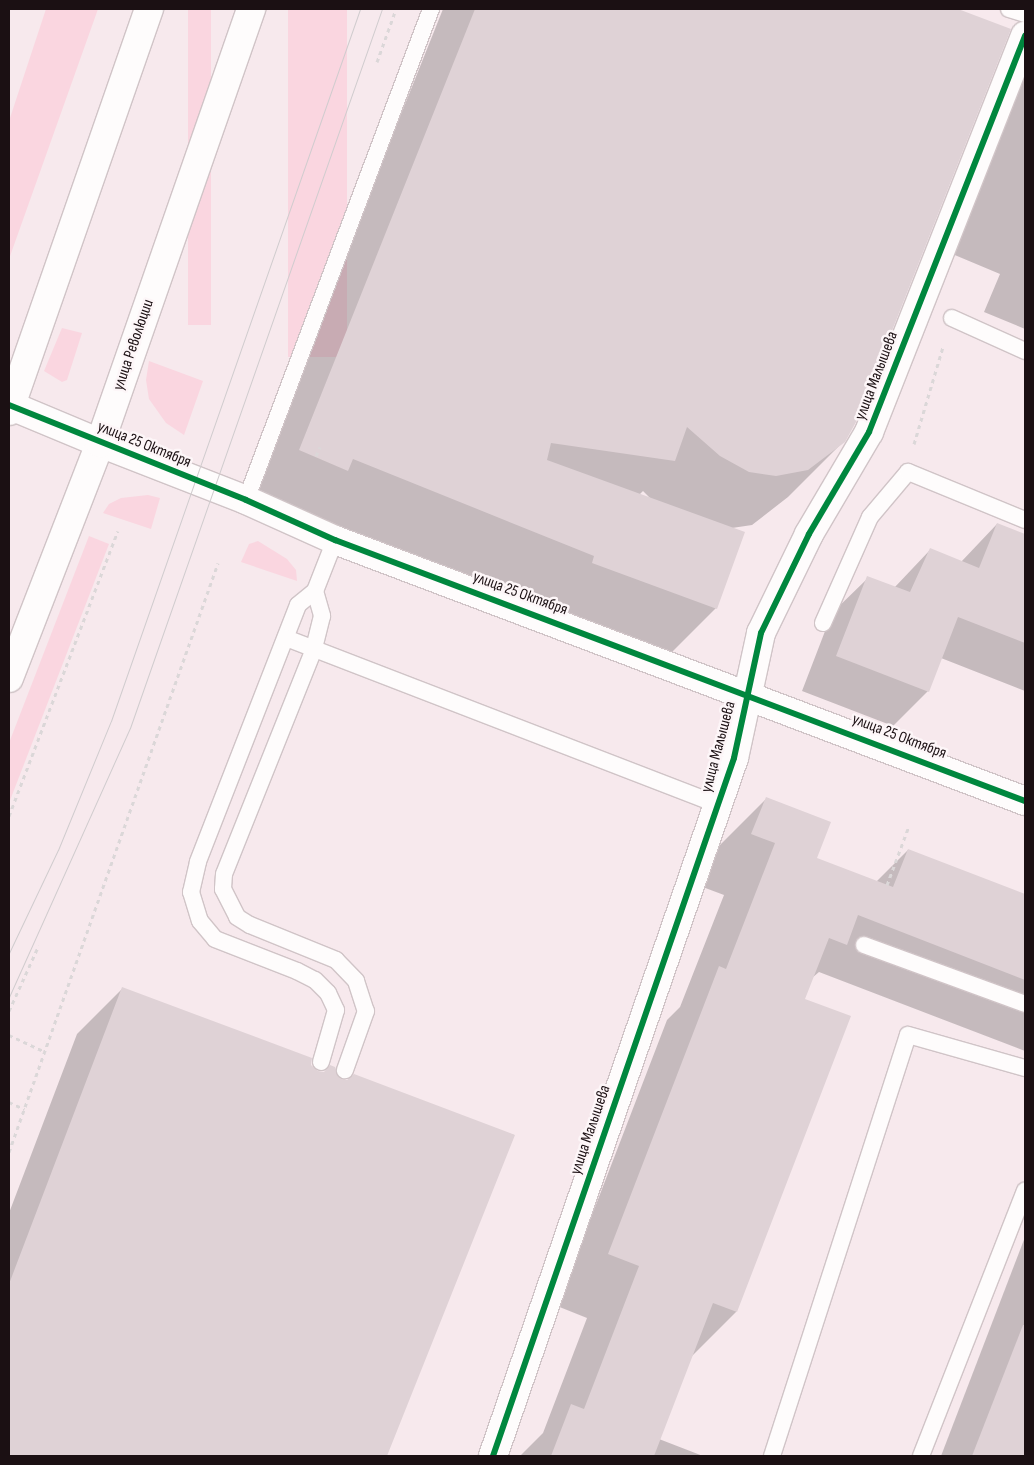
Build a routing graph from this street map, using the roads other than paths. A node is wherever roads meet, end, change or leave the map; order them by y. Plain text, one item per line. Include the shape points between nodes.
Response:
1 (149, 9) edge
2 (251, 9) edge
3 (431, 9) edge
4 (1009, 9) edge
5 (1025, 14) edge
6 (1025, 36) edge
7 (952, 318) dead end
8 (1025, 351) edge
9 (9, 407) edge
10 (100, 443) junction
11 (246, 500) junction
12 (1025, 520) edge
13 (335, 540) junction
14 (315, 591) junction
15 (823, 623) dead end
16 (286, 638) junction
17 (314, 650) junction
18 (9, 678) edge
19 (747, 694) junction
20 (1025, 801) edge
21 (718, 804) junction
22 (864, 945) dead end
23 (1025, 1004) edge
24 (321, 1062) dead end
25 (1025, 1068) edge
26 (344, 1070) dead end
27 (1025, 1190) edge
28 (493, 1456) edge
29 (772, 1456) edge
30 (922, 1456) edge

1 - 9 street
2 - 10 street, улица Революции
3 - 11 lane
4 - 5 lane
6 - 19 street, улица Малышева via 869,432 809,534 761,633
7 - 8 lane
9 - 10 street, улица 25 Октября
10 - 11 street, улица 25 Октября
10 - 18 street, улица Революции
11 - 13 street, улица 25 Октября
12 - 15 lane via 908,472 870,518
13 - 14 lane
13 - 19 street, улица 25 Октября
14 - 16 lane via 298,606
14 - 17 lane via 322,616
16 - 17 lane
16 - 24 lane via 198,862 191,892 200,921 215,939 297,971 315,980 328,993 336,1010
17 - 21 lane
17 - 26 lane via 224,874 223,889 237,917 336,960 356,980 366,1011
19 - 20 street, улица 25 Октября
19 - 21 street, улица Малышева via 734,758
21 - 28 street, улица Малышева
22 - 23 lane
25 - 29 lane via 908,1036
27 - 30 lane

